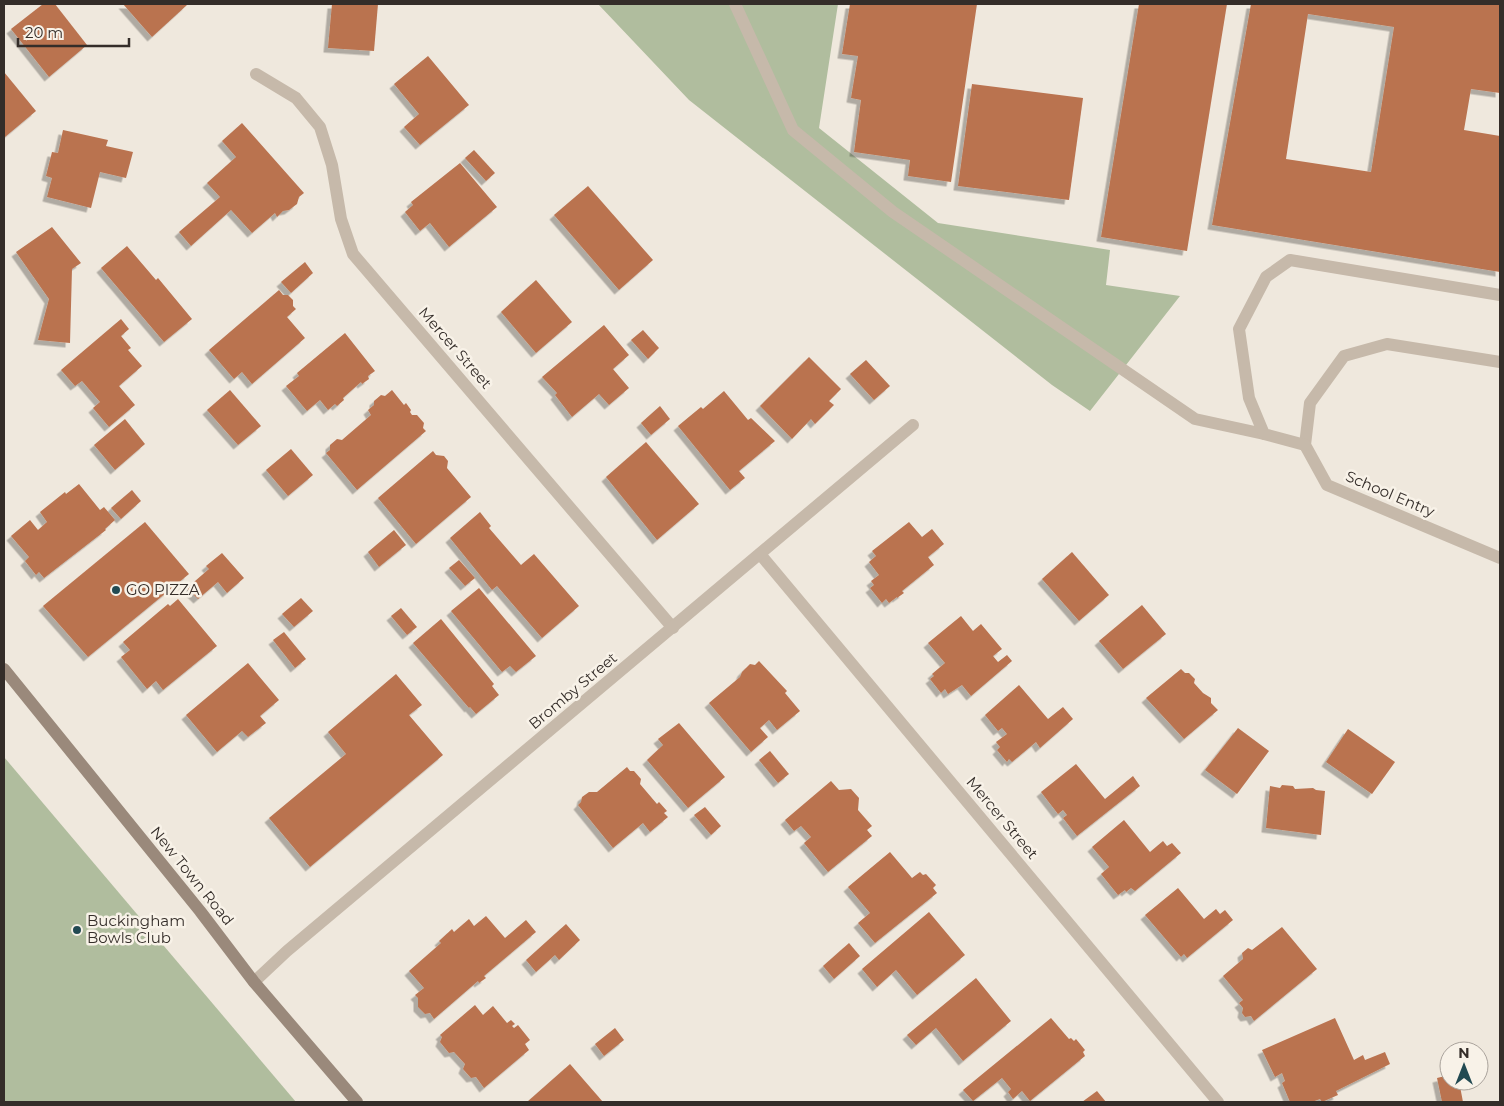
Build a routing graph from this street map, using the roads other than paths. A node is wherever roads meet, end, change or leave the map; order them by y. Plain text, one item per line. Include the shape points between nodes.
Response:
1 (735, 4) edge
2 (256, 74) dead end
3 (1500, 295) edge
4 (1500, 362) edge
5 (913, 425) dead end
6 (1264, 434) junction
7 (1305, 445) junction
8 (760, 554) junction
9 (1500, 558) edge
10 (673, 628) junction
11 (4, 669) edge
12 (254, 982) junction
13 (356, 1102) edge
14 (1218, 1102) edge

1 - 6 street via 793,130 885,205 1195,419
2 - 10 street, Mercer Street via 296,98 320,127 332,165 341,219 353,254
3 - 6 street via 1290,260 1266,277 1239,329 1249,398
4 - 7 street via 1387,344 1344,356 1310,403
5 - 8 street, Bromby Street
6 - 7 street
7 - 9 street, School Entry via 1327,485
8 - 10 street, Bromby Street
8 - 14 street, Mercer Street
10 - 12 street, Bromby Street
11 - 12 main road, New Town Road
12 - 13 main road, New Town Road

